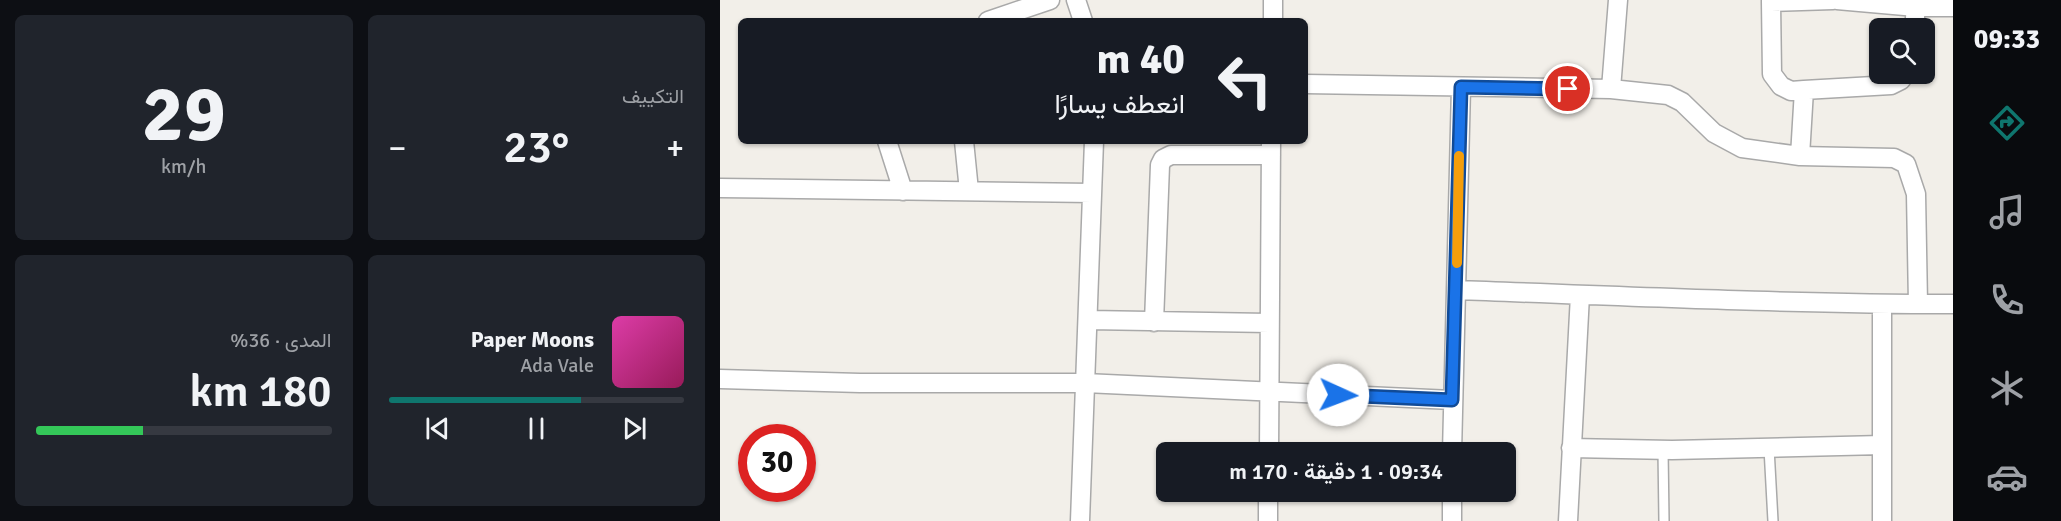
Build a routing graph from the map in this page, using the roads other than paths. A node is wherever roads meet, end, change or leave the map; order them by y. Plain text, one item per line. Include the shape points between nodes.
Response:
1 (1050, 0) edge
2 (1076, 0) edge
3 (1273, 0) edge
4 (1618, 0) edge
5 (1835, 0) edge
6 (1771, 1) edge
7 (1916, 7) junction
8 (1953, 7) edge
9 (997, 18) edge
10 (1082, 18) edge
11 (1273, 18) edge
12 (1915, 18) edge
13 (1308, 84) edge
14 (1892, 84) edge
15 (1461, 87) junction
16 (1611, 89) junction
17 (1804, 90) junction
18 (887, 144) edge
19 (964, 144) edge
20 (1094, 144) edge
21 (1271, 148) edge
22 (1800, 156) junction
23 (720, 188) edge
24 (903, 190) junction
25 (969, 191) junction
26 (1092, 193) junction
27 (1456, 290) junction
28 (1581, 295) junction
29 (1882, 304) junction
30 (1918, 304) junction
31 (1953, 304) edge
32 (1089, 320) junction
33 (1154, 322) junction
34 (1269, 322) junction
35 (720, 379) edge
36 (1085, 383) junction
37 (1270, 392) junction
38 (1452, 400) junction
39 (1269, 442) edge
40 (1452, 442) edge
41 (1882, 445) junction
42 (1571, 448) junction
43 (1769, 448) junction
44 (1662, 450) junction
45 (1268, 502) edge
46 (1452, 502) edge
47 (1080, 521) edge
48 (1268, 521) edge
49 (1452, 521) edge
50 (1569, 521) edge
51 (1665, 521) edge
52 (1773, 521) edge
53 (1882, 521) edge

1 - 9 street
2 - 10 street
3 - 11 street
4 - 16 street
5 - 6 street
5 - 7 street
6 - 17 street via 1772,74 1780,86 1791,91
7 - 8 street
7 - 12 street
13 - 15 street
14 - 17 street
15 - 16 street
15 - 27 street
16 - 22 street via 1668,95 1682,102 1714,133 1742,148
17 - 22 street
18 - 24 street
19 - 25 street
20 - 26 street
21 - 33 street via 1171,155 1163,159
21 - 34 street
22 - 30 street via 1894,159 1906,164 1916,194
23 - 24 street
24 - 25 street
25 - 26 street
26 - 32 street
27 - 28 street
27 - 38 street
28 - 29 street
28 - 42 street
29 - 30 street
29 - 41 street
30 - 31 street
32 - 33 street
32 - 36 street
33 - 34 street
34 - 37 street
35 - 36 street
36 - 37 street
36 - 47 street
37 - 38 street
37 - 39 street
38 - 40 street
41 - 43 street
41 - 53 street
42 - 44 street
42 - 50 street
43 - 44 street
43 - 52 lane
44 - 51 lane
45 - 48 street
46 - 49 street

